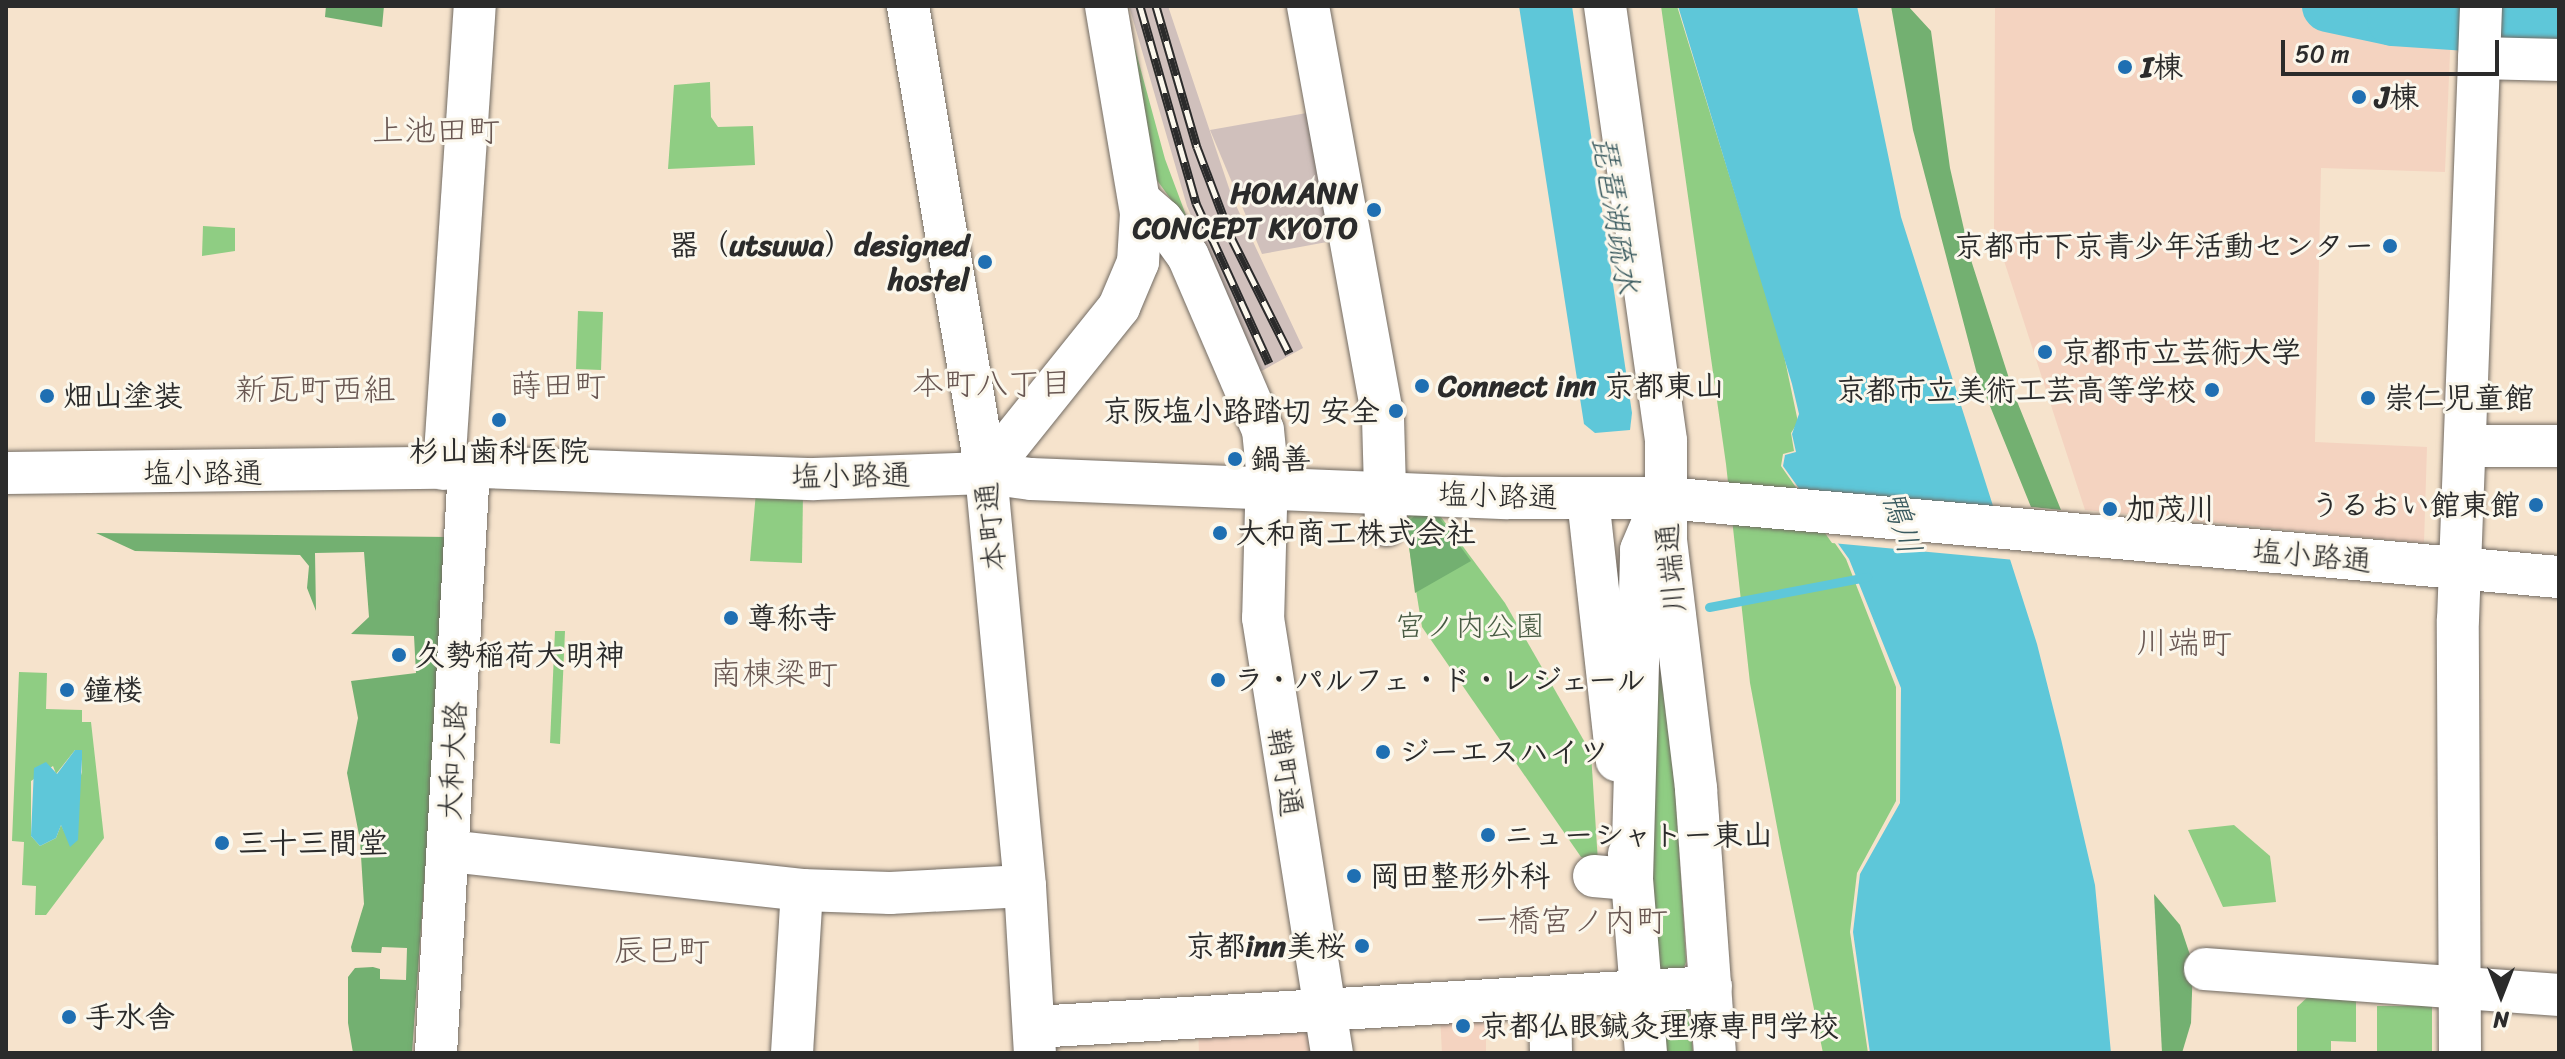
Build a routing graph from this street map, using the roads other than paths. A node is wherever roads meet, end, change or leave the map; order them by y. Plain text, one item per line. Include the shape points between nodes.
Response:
1 (475, 6) edge
2 (908, 6) edge
3 (1106, 6) edge
4 (1308, 6) edge
5 (1605, 6) edge
6 (2480, 31) edge
7 (2559, 60) edge
8 (1140, 201) junction
9 (2466, 446) junction
10 (2559, 446) edge
11 (456, 468) junction
12 (6, 473) edge
13 (986, 473) junction
14 (1265, 489) junction
15 (1588, 499) junction
16 (1680, 500) junction
17 (1386, 507) junction
18 (2461, 569) junction
19 (2559, 577) edge
20 (449, 851) junction
21 (1613, 878) junction
22 (1025, 886) junction
23 (802, 890) junction
24 (2205, 969) dead end
25 (1711, 987) junction
26 (2460, 988) junction
27 (1642, 993) junction
28 (2559, 995) edge
29 (1550, 1000) junction
30 (1325, 1012) junction
31 (1034, 1040) edge
32 (436, 1052) edge
33 (443, 1053) edge
34 (792, 1053) edge
35 (1332, 1053) edge
36 (1551, 1053) edge
37 (1646, 1053) edge
38 (1715, 1053) edge
39 (2460, 1053) edge

1 - 11 street, 大和大路
2 - 13 street, 本町通
3 - 8 street
4 - 17 street via 1383,418
5 - 16 street via 1666,441
6 - 7 street
6 - 9 street
8 - 13 street via 1140,250 1125,297
8 - 14 street, 鞘町通 via 1162,220 1188,256 1263,430
9 - 10 street
9 - 18 street
11 - 12 street, 塩小路通
11 - 13 street, 塩小路通 via 814,479
11 - 20 street, 大和大路
13 - 14 street, 塩小路通
13 - 22 street, 本町通
14 - 17 street, 塩小路通
14 - 30 street, 鞘町通 via 1263,618
15 - 16 street, 塩小路通
15 - 17 street, 塩小路通
15 - 21 street
16 - 18 street, 塩小路通
16 - 21 street, 川端通 via 1641,550
16 - 25 street, 川端通
18 - 19 street, 塩小路通
18 - 26 street
20 - 23 street
20 - 32 street, 大和大路
21 - 27 street, 川端通
22 - 23 street via 890,893
22 - 31 street, 本町通
23 - 34 street
24 - 26 street
25 - 27 street
25 - 38 street, 川端通
26 - 28 street
26 - 39 street
27 - 29 street
27 - 37 street, 川端通
29 - 30 street
29 - 36 street
30 - 31 street
30 - 35 street, 鞘町通
32 - 33 street

